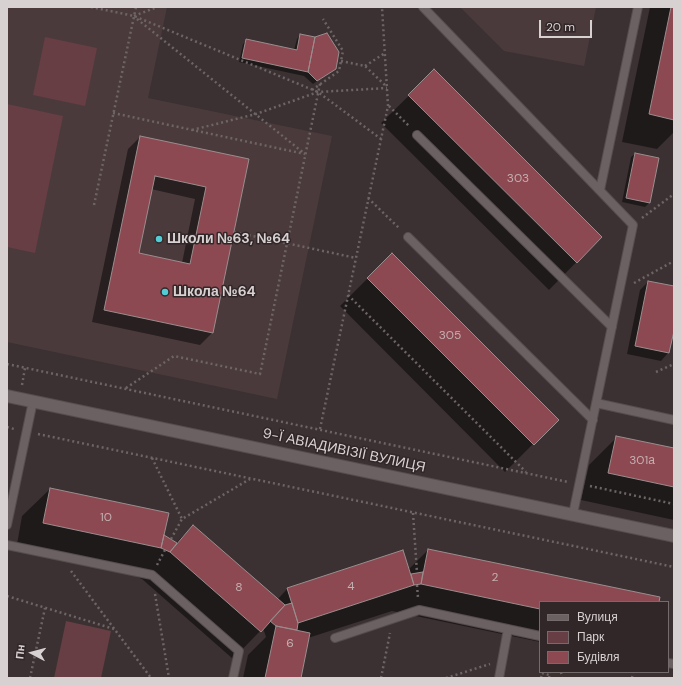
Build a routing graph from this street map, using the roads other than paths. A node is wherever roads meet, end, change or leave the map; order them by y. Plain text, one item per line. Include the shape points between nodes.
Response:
1 (423, 7) edge
2 (638, 7) edge
3 (417, 135) road end
4 (600, 190) junction
5 (408, 237) road end
6 (612, 327) junction
7 (7, 396) edge
8 (33, 401) junction
9 (596, 403) junction
10 (593, 420) junction
11 (674, 420) edge
12 (573, 514) junction
13 (7, 525) edge
14 (674, 536) edge
15 (7, 545) edge
16 (508, 629) junction
17 (539, 636) edge
18 (335, 638) dead end
19 (233, 678) edge
20 (499, 678) edge

1 - 4 lane
2 - 4 lane
3 - 6 lane
4 - 6 lane via 633,225
5 - 10 lane
6 - 9 lane
7 - 8 street, 9-Ї АВІАДИВІЗІЇ ВУЛИЦЯ
8 - 12 street, 9-Ї АВІАДИВІЗІЇ ВУЛИЦЯ
8 - 13 lane
9 - 10 lane
9 - 11 lane
10 - 12 lane
12 - 14 street, 9-Ї АВІАДИВІЗІЇ ВУЛИЦЯ
15 - 19 lane via 152,575 238,651
16 - 17 lane
16 - 18 lane via 419,610
16 - 20 lane

